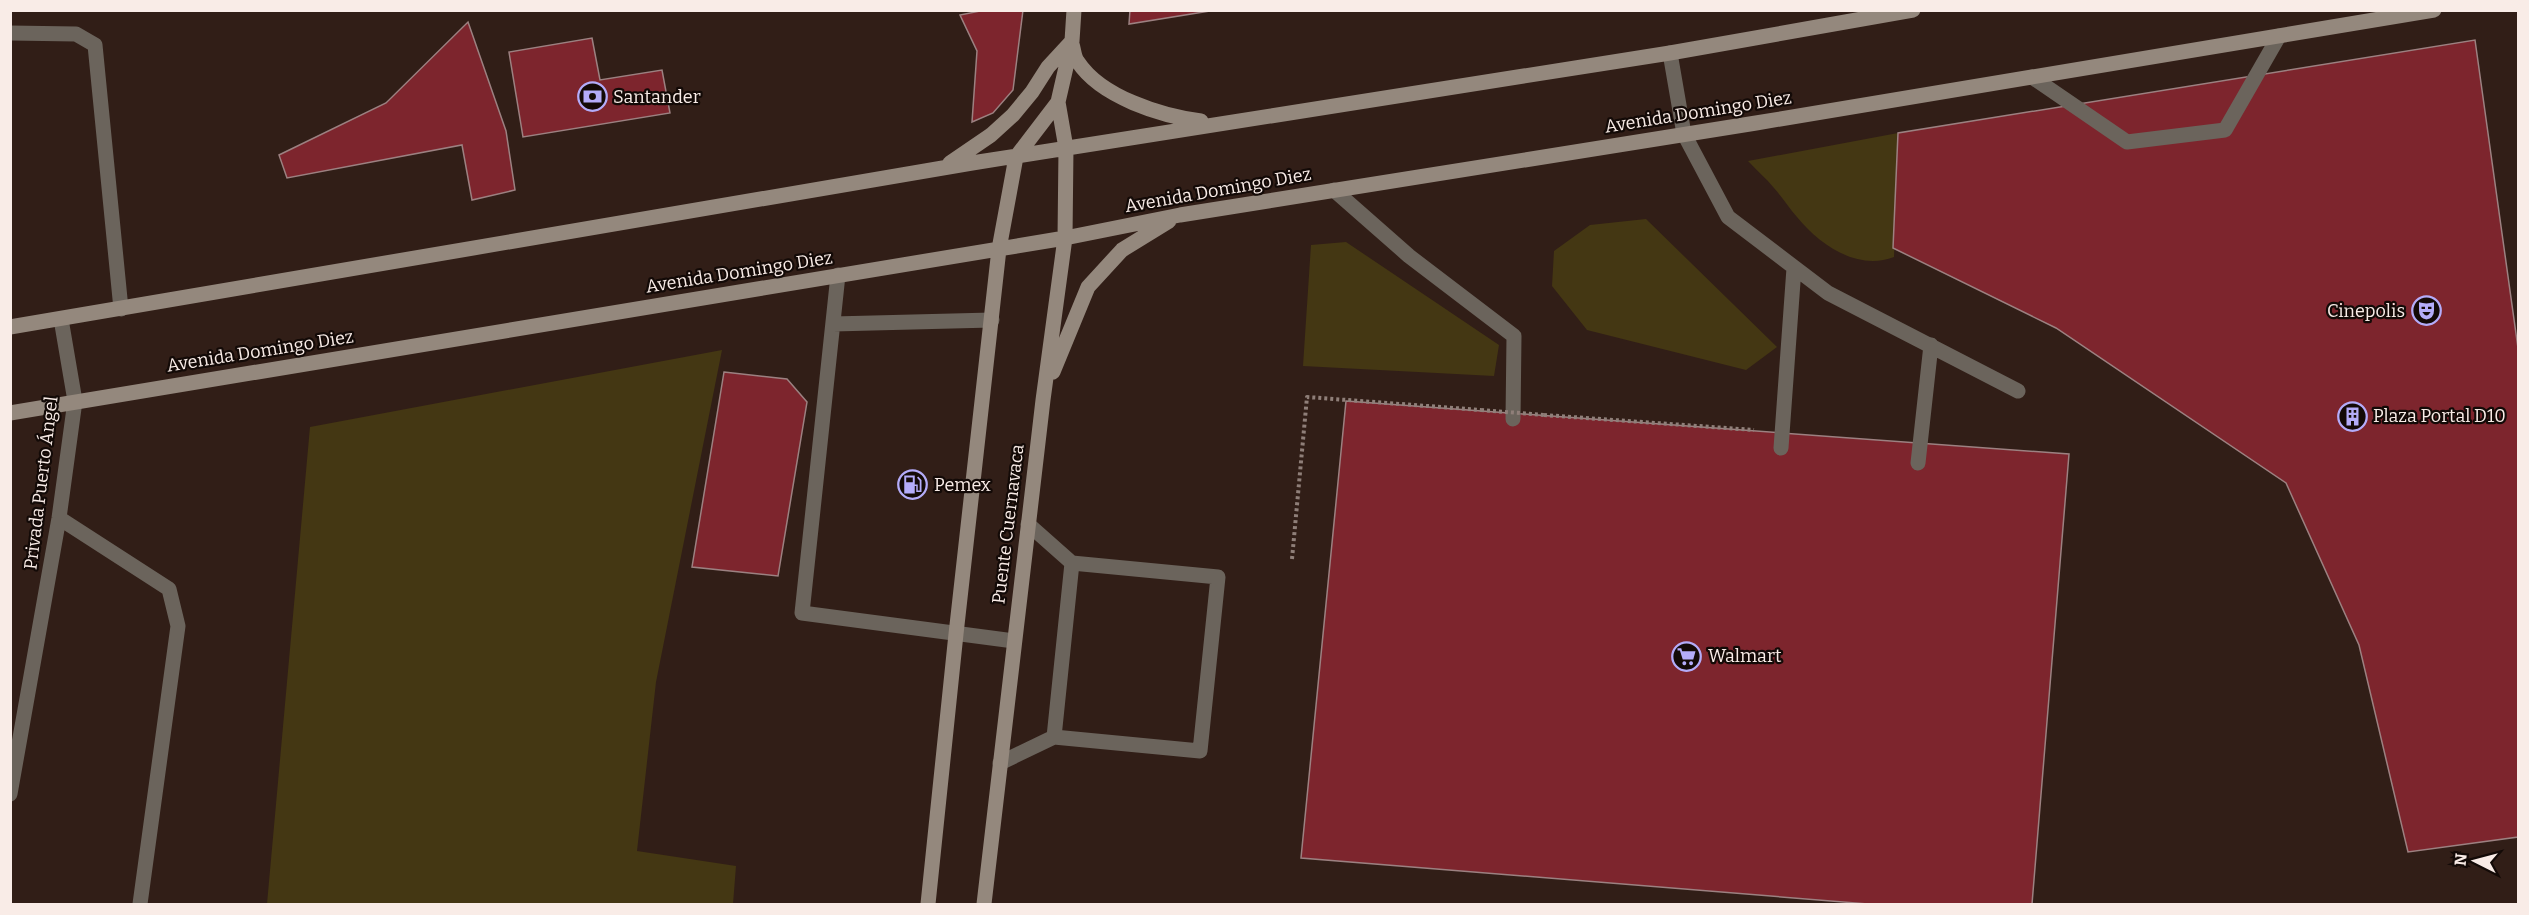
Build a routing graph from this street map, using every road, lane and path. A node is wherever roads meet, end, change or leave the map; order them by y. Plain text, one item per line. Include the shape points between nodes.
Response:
1 (1074, 10) edge
2 (1914, 10) edge
3 (2434, 10) edge
4 (10, 33) edge
5 (2279, 36) junction
6 (1072, 41) junction
7 (1670, 52) junction
8 (2032, 77) junction
9 (1058, 102) junction
10 (1240, 120) junction
11 (1683, 134) junction
12 (1066, 148) junction
13 (1016, 157) junction
14 (940, 169) junction
15 (1334, 190) junction
16 (1179, 214) junction
17 (1065, 238) junction
18 (999, 249) junction
19 (1794, 268) junction
20 (838, 275) junction
21 (121, 309) junction
22 (61, 319) junction
23 (992, 320) junction
24 (833, 324) junction
25 (10, 327) edge
26 (1931, 345) junction
27 (2018, 391) dead end
28 (1042, 400) junction
29 (75, 401) junction
30 (10, 414) edge
31 (1512, 419) dead end
32 (1754, 430) dead end
33 (1780, 448) dead end
34 (1918, 463) dead end
35 (59, 518) junction
36 (1028, 524) junction
37 (1292, 559) dead end
38 (1072, 563) junction
39 (956, 634) junction
40 (1014, 640) junction
41 (1054, 736) junction
42 (1000, 763) junction
43 (10, 794) edge
44 (929, 903) edge
45 (141, 904) edge
46 (984, 904) edge

1 - 6 main road
2 - 7 main road
3 - 5 main road, Avenida Domingo Diez
4 - 21 street via 76,34 95,45
5 - 8 main road, Avenida Domingo Diez
5 - 8 street via 2225,130 2127,142
6 - 9 main road
6 - 10 main road via 1077,61 1096,80 1146,109 1208,122
6 - 14 main road via 1013,115 967,153
7 - 10 main road
7 - 11 street
8 - 11 main road, Avenida Domingo Diez
9 - 12 main road, Puente Cuernavaca
9 - 13 main road
10 - 12 main road
11 - 15 main road, Avenida Domingo Diez
11 - 19 street via 1728,217
12 - 13 main road
12 - 17 main road, Puente Cuernavaca
13 - 14 main road
13 - 18 main road
14 - 21 main road
15 - 16 main road, Avenida Domingo Diez
15 - 31 street via 1409,256 1514,336
16 - 17 main road, Avenida Domingo Diez
16 - 28 main road via 1122,250 1088,287
17 - 18 main road, Avenida Domingo Diez
17 - 28 main road, Puente Cuernavaca
18 - 20 main road, Avenida Domingo Diez
18 - 23 main road
19 - 26 street via 1828,293
19 - 33 street
20 - 24 street
20 - 29 main road, Avenida Domingo Diez
21 - 22 main road
22 - 25 main road
22 - 29 street, Privada Puerto Ángel
23 - 24 street
23 - 39 main road
24 - 39 street via 802,613
26 - 27 street
26 - 34 street
28 - 36 main road, Puente Cuernavaca
29 - 30 main road, Avenida Domingo Diez
29 - 35 street, Privada Puerto Ángel
32 - 37 path, bridge via 1307,397
35 - 43 street, Privada Puerto Ángel
35 - 45 street via 169,589 178,626
36 - 38 street
36 - 40 main road, Puente Cuernavaca
38 - 41 street
38 - 41 street via 1218,577 1200,751
39 - 40 street
39 - 44 main road
40 - 42 main road, Puente Cuernavaca
41 - 42 street
42 - 46 main road, Puente Cuernavaca

